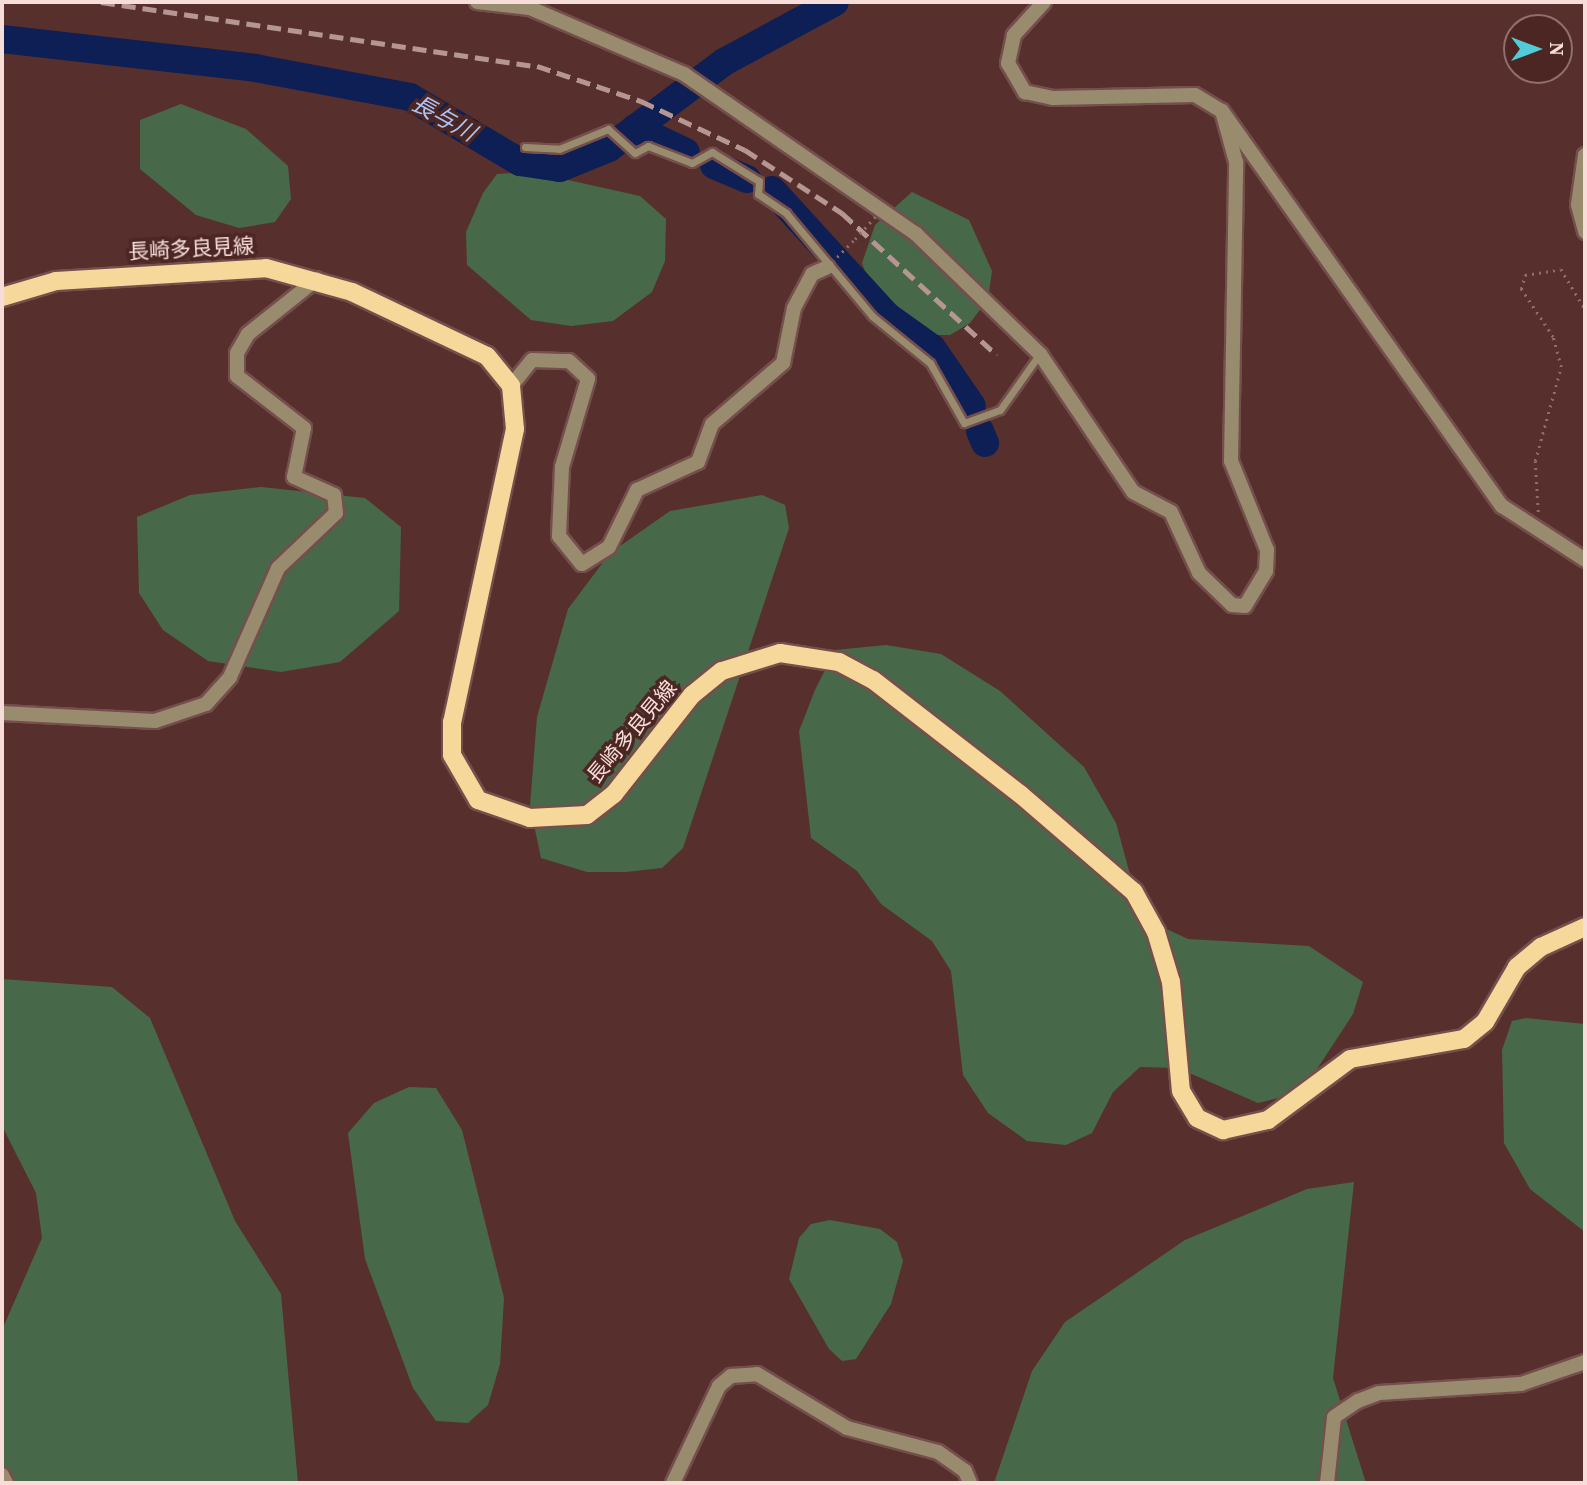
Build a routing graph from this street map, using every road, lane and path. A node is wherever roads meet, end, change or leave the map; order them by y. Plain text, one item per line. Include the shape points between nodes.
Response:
1 (477, 2) edge
2 (1044, 2) edge
3 (1222, 111) junction
4 (525, 147) dead end
5 (1585, 155) edge
6 (875, 217) dead end
7 (1585, 232) edge
8 (846, 248) dead end
9 (828, 267) junction
10 (317, 279) junction
11 (2, 297) edge
12 (1585, 309) edge
13 (1040, 354) junction
14 (512, 386) junction
15 (1543, 533) junction
16 (1585, 560) edge
17 (2, 713) edge
18 (1585, 927) edge
19 (1585, 1362) edge
20 (2, 1475) edge
21 (6, 1483) edge
22 (673, 1483) edge
23 (970, 1483) edge
24 (1327, 1483) edge

1 - 13 street via 530,8 684,74 733,104 916,234
2 - 3 street via 1012,45 1008,63 1025,92 1053,98 1195,95
3 - 13 street via 1236,162 1231,461 1267,550 1266,571 1245,606 1232,605 1199,573 1171,512 1133,492
3 - 15 street via 1502,506
4 - 9 lane via 559,149 608,129 635,153 648,146 692,163 712,152 759,181 758,194 786,213
5 - 7 street via 1578,225
6 - 8 path, bridge
9 - 13 lane via 872,316 930,363 964,422 1000,410
9 - 14 street via 812,274 794,308 783,363 712,424 698,462 637,490 609,547 582,564 559,536 562,467 588,379 569,361 532,360
10 - 11 main road, 長崎多良見線 via 218,267 57,281
10 - 14 main road, 長崎多良見線 via 487,356
10 - 17 street via 248,334 237,353 237,376 304,428 294,477 334,495 336,513 278,568 230,677 206,704 155,721
12 - 15 path via 1561,269 1525,275 1521,289 1553,337 1561,367 1535,461 1532,490
14 - 18 main road, 長崎多良見線 via 515,429 452,722 452,755 462,779 478,800 505,814 568,820 587,815 614,794 692,695 752,657 809,654 839,662 873,680 1010,786 1134,892 1156,932 1171,982 1181,1091 1197,1118 1223,1130 1268,1121 1350,1059 1464,1039 1485,1022 1517,967 1541,947
15 - 16 street
19 - 24 street via 1521,1384 1379,1393 1358,1401 1334,1417
20 - 21 street
22 - 23 street via 719,1386 730,1376 757,1374 847,1428 938,1452 965,1471

